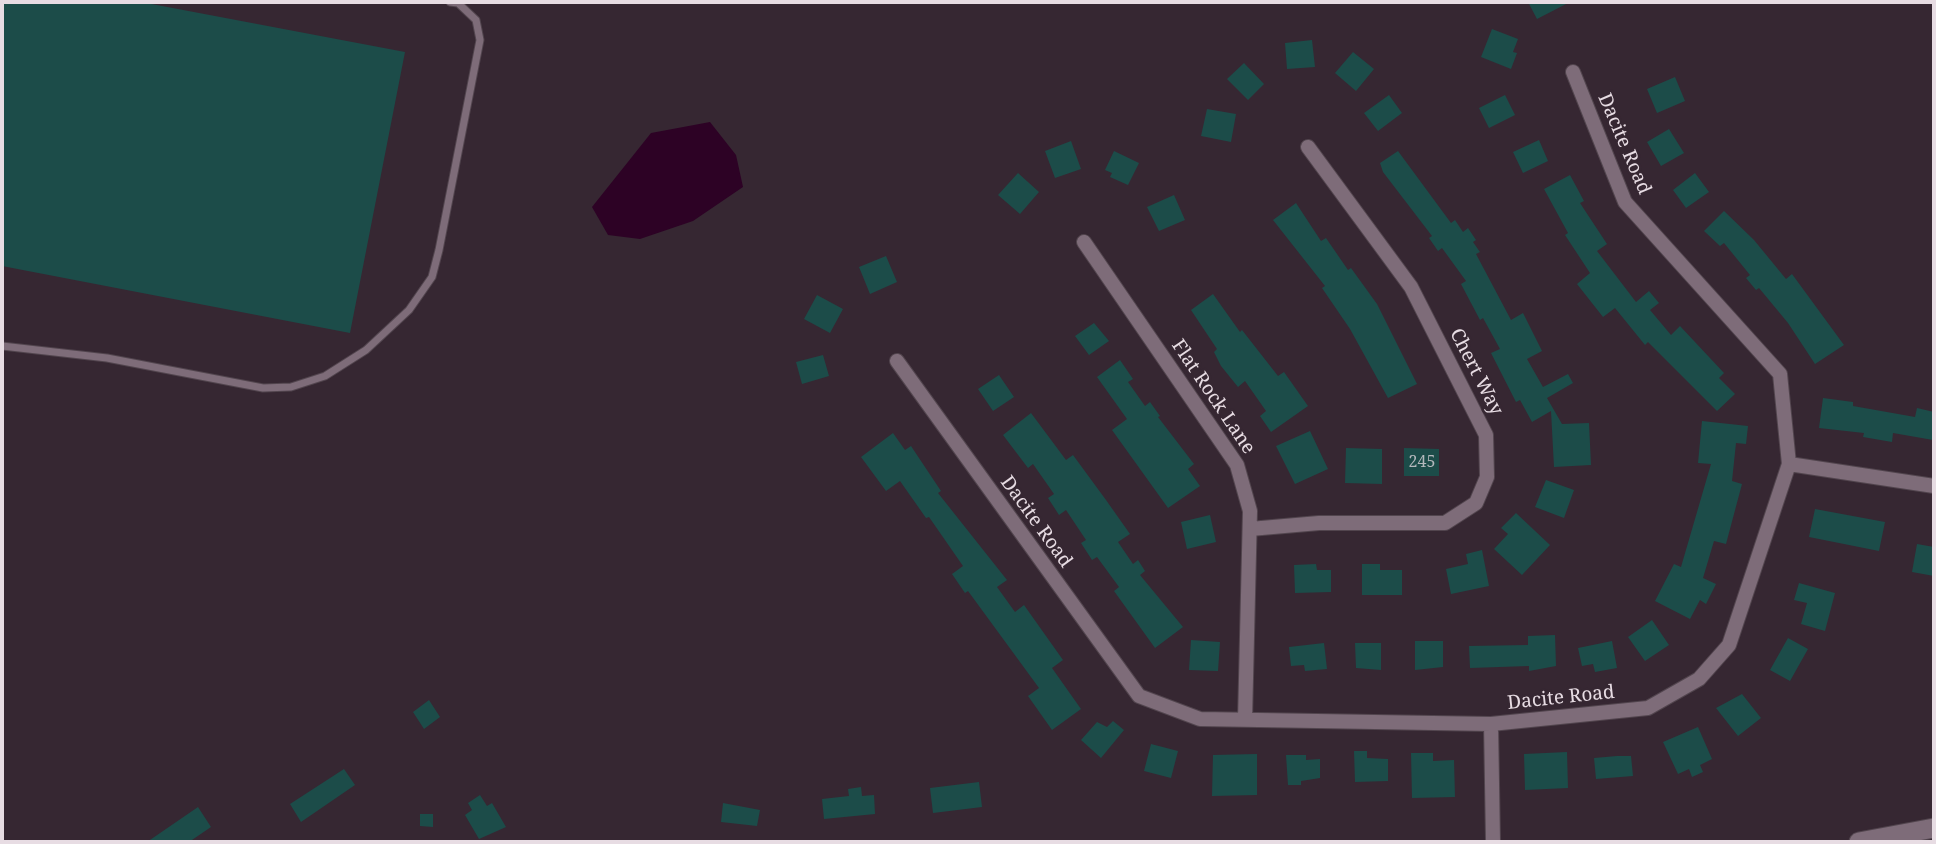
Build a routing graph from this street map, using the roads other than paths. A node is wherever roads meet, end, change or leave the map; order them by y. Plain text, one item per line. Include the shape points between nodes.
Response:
1 (450, 2) edge
2 (1573, 72) dead end
3 (1308, 147) dead end
4 (1084, 242) dead end
5 (2, 346) edge
6 (897, 361) dead end
7 (1789, 464) junction
8 (1934, 485) edge
9 (1250, 529) junction
10 (1245, 720) junction
11 (1491, 724) junction
12 (1934, 828) edge
13 (1493, 842) edge
14 (1859, 842) edge

1 - 5 lane via 458,3 476,20 480,40 436,264 409,310 366,350 325,376 291,387 263,388 107,358
2 - 7 street, Dacite Road via 1625,202 1780,373
3 - 9 street, Chert Way via 1411,287 1486,435 1487,477 1476,503 1445,523 1319,523
4 - 9 street, Flat Rock Lane via 1237,465 1250,511
6 - 10 street, Dacite Road via 1139,696 1200,719
7 - 8 street
7 - 11 street, Dacite Road via 1729,645 1699,679 1648,708
9 - 10 street, Flat Rock Lane
10 - 11 street, Dacite Road
11 - 13 street
12 - 14 main road

